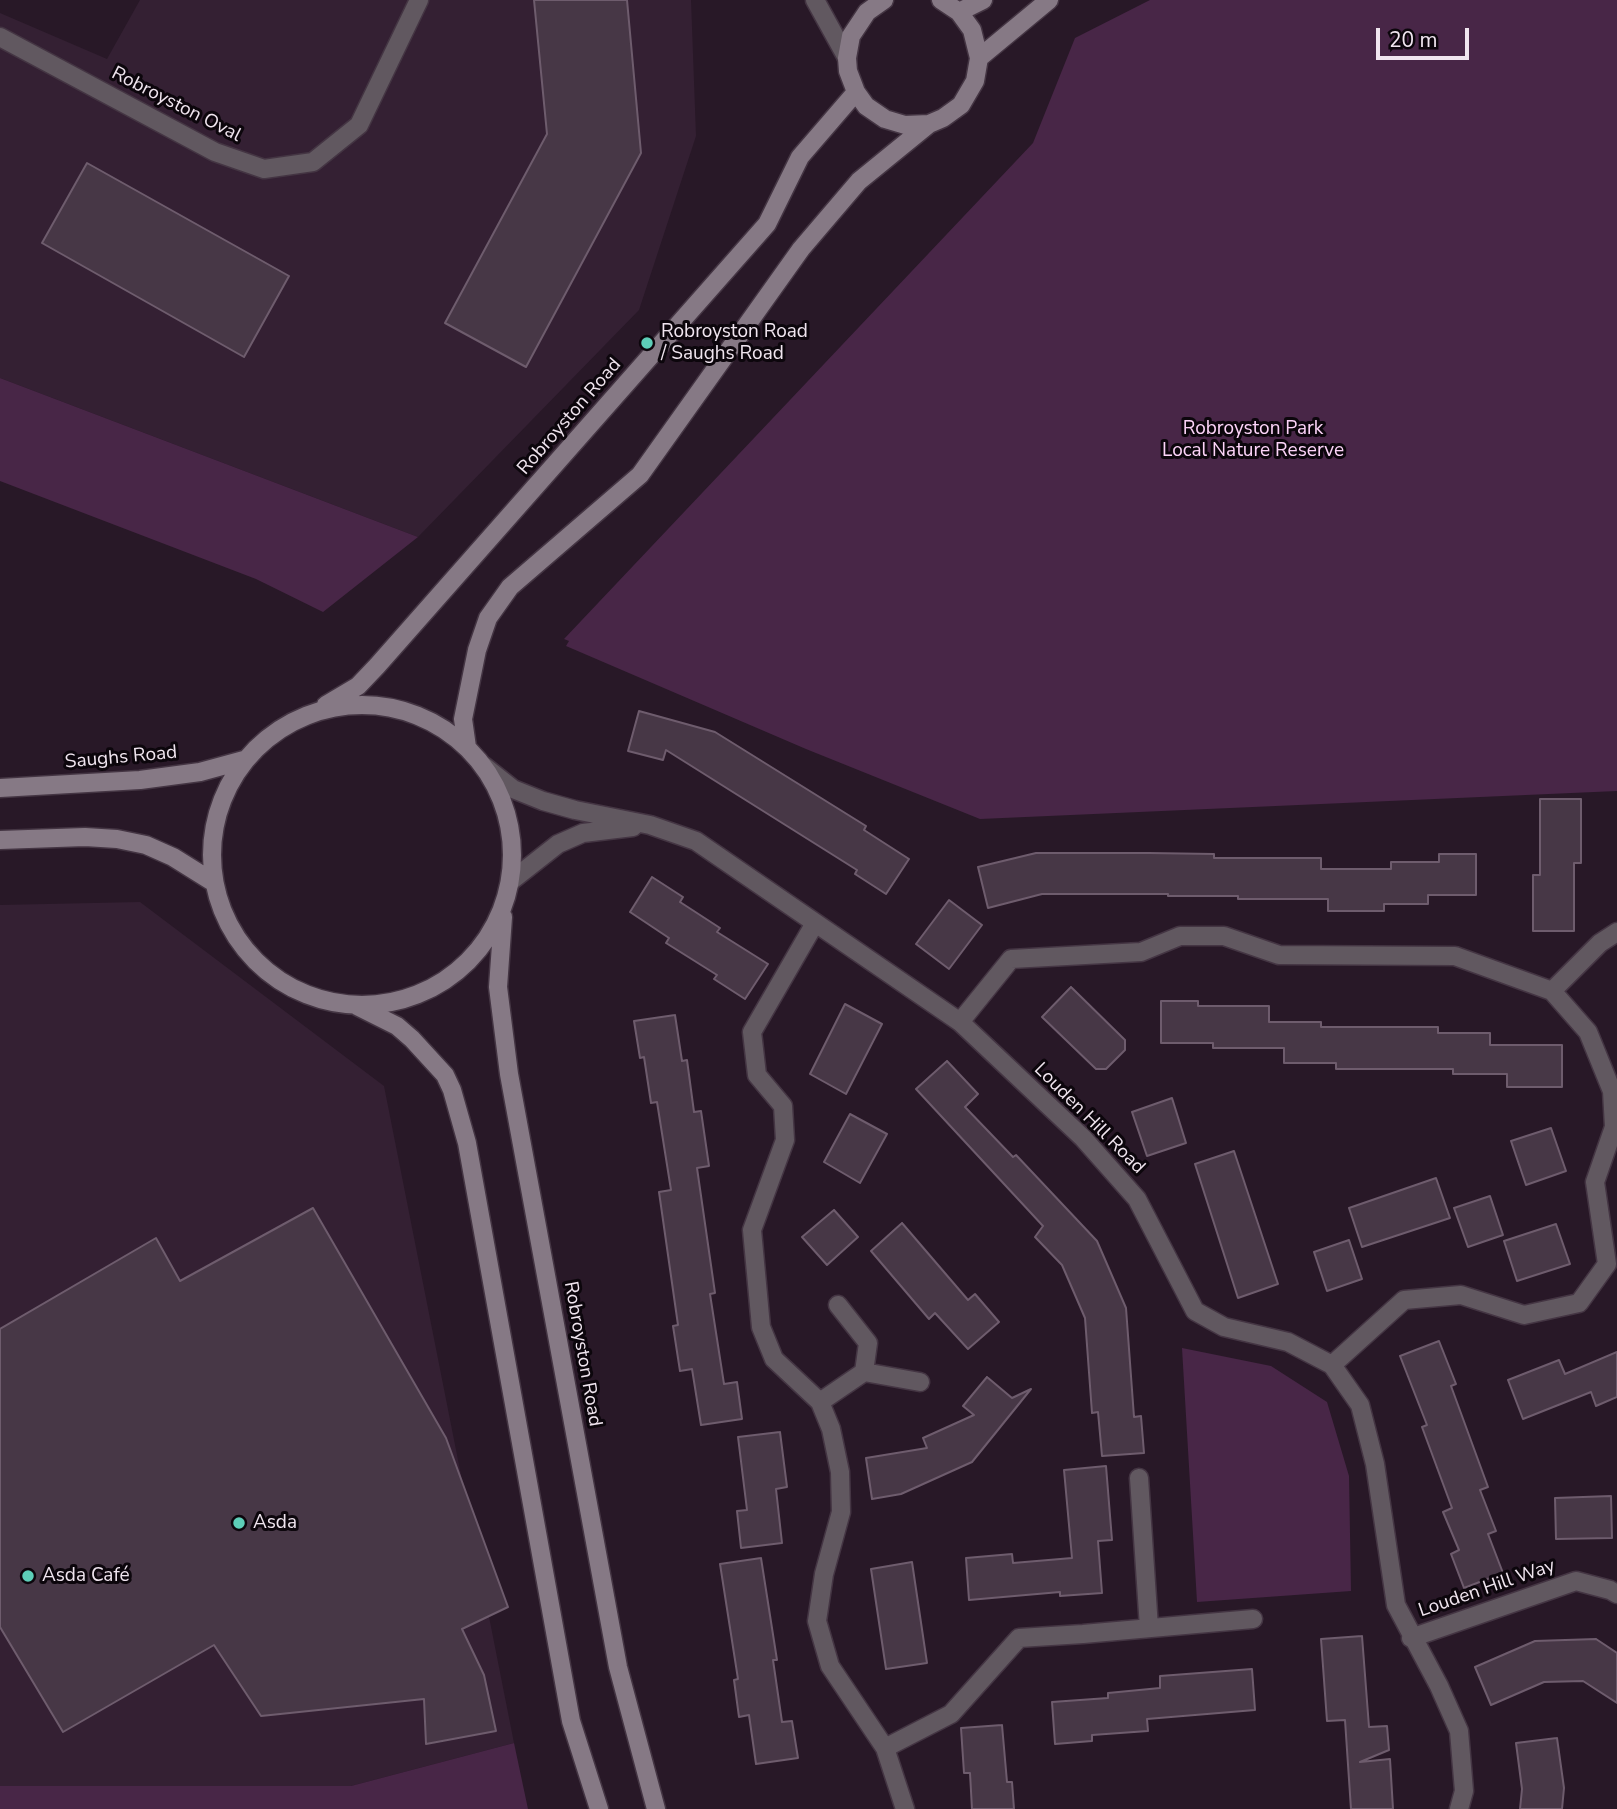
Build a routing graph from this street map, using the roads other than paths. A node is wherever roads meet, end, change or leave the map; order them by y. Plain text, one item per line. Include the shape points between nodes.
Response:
1 (419, 0) edge
2 (815, 0) edge
3 (884, 0) edge
4 (941, 0) edge
5 (984, 0) edge
6 (1049, 0) edge
7 (959, 12) junction
8 (0, 37) edge
9 (847, 58) junction
10 (979, 58) junction
11 (856, 92) junction
12 (929, 124) junction
13 (314, 712) junction
14 (467, 747) junction
15 (244, 760) junction
16 (484, 766) junction
17 (0, 788) edge
18 (650, 825) junction
19 (0, 840) edge
20 (511, 881) junction
21 (213, 882) junction
22 (505, 903) junction
23 (816, 923) junction
24 (1617, 932) edge
25 (1552, 991) junction
26 (356, 1006) junction
27 (960, 1022) junction
28 (838, 1305) dead end
29 (1332, 1365) junction
30 (864, 1372) junction
31 (920, 1382) dead end
32 (820, 1402) junction
33 (1139, 1478) dead end
34 (1617, 1594) edge
35 (1253, 1619) dead end
36 (1149, 1628) junction
37 (1411, 1638) junction
38 (885, 1748) junction
39 (599, 1809) edge
40 (656, 1809) edge
41 (905, 1809) edge
42 (1459, 1809) edge

1 - 8 street, Robroyston Oval via 359,125 313,162 264,169 215,152
2 - 9 street
3 - 9 main road via 867,12 851,36
4 - 7 main road
5 - 7 main road
6 - 10 main road
7 - 10 main road via 972,30
9 - 11 main road
10 - 12 main road via 975,81 961,104
11 - 12 main road via 885,119 905,125
11 - 13 main road, Robroyston Road via 800,157 767,224 377,666 358,686
12 - 14 main road via 859,181 801,249 640,475 510,587 488,618 477,650 463,719
13 - 14 main road via 342,705 384,705 427,719
13 - 15 main road via 271,734
14 - 16 main road
15 - 17 main road, Saughs Road via 140,780
15 - 21 main road via 224,792 212,830
16 - 18 street, Louden Hill Road via 513,789 542,801
16 - 20 main road via 498,788 511,831
18 - 20 street, Louden Hill Road via 583,834 558,844
18 - 23 street, Louden Hill Road via 696,841
19 - 21 main road via 117,839 173,857
20 - 22 main road
21 - 26 main road via 232,932 249,956 291,988
22 - 26 main road via 492,931 468,962 412,998
22 - 40 main road, Robroyston Road via 498,987 509,1074 618,1667
23 - 27 street, Louden Hill Road
23 - 32 street via 752,1032 757,1075 783,1106 785,1140 752,1230 761,1327 774,1359
24 - 25 street
25 - 27 street via 1455,956 1279,956 1224,936 1180,936 1141,952 1011,959
25 - 29 street via 1588,1032 1612,1091 1614,1127 1595,1182 1607,1264 1579,1303 1524,1315 1461,1296 1404,1300
26 - 39 main road via 397,1026 412,1039 452,1090 467,1143 572,1721
27 - 29 street, Louden Hill Road via 1083,1138 1137,1199 1195,1311 1224,1327 1288,1342
28 - 30 street via 868,1343
29 - 37 street, Louden Hill Road via 1360,1405 1376,1464 1396,1605
30 - 31 street
30 - 32 street
32 - 38 street via 838,1461 841,1511 817,1621 830,1666
33 - 36 street
34 - 37 street, Louden Hill Way via 1576,1581
35 - 36 street
36 - 38 street via 1019,1638 951,1714
37 - 42 street, Louden Hill Road via 1459,1731 1464,1791
38 - 41 street

